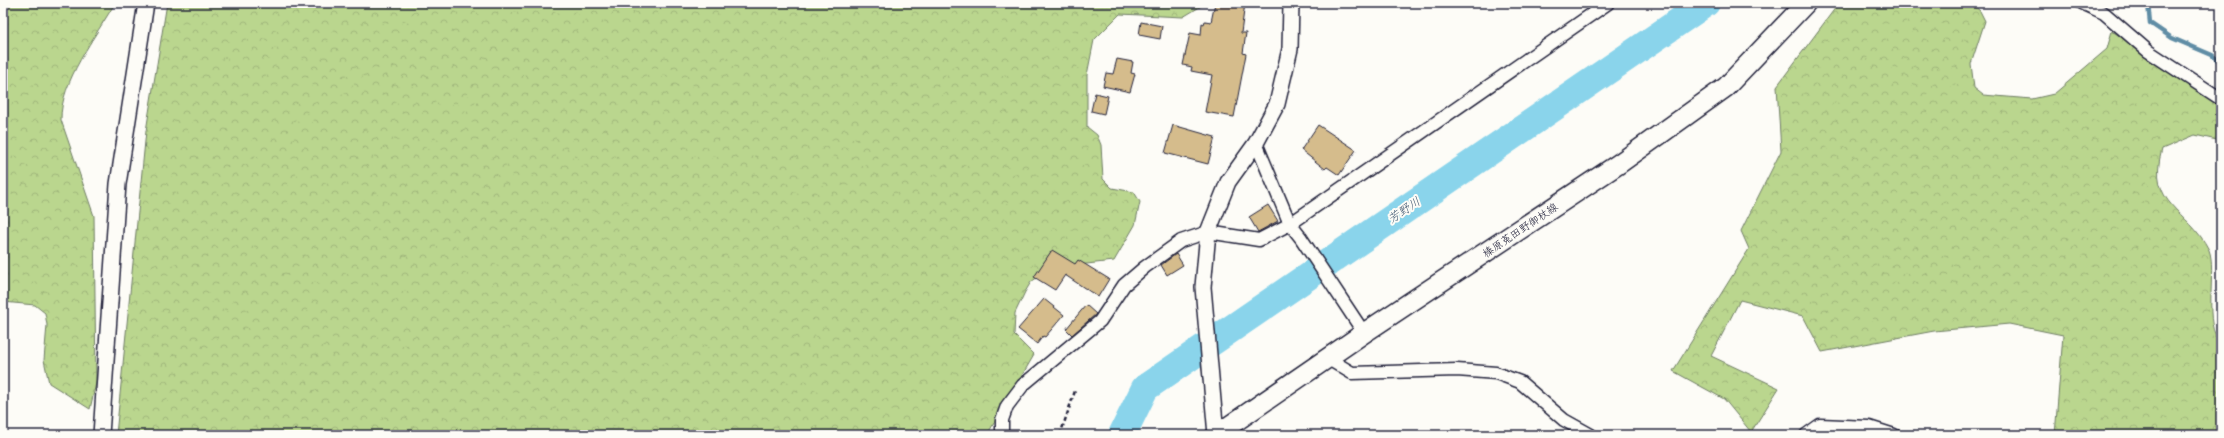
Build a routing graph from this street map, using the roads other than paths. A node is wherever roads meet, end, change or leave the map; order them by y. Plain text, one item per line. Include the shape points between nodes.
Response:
1 (146, 3) edge
2 (1291, 3) edge
3 (1608, 3) edge
4 (1806, 3) edge
5 (2082, 3) edge
6 (2221, 99) edge
7 (1256, 143) junction
8 (1290, 224) junction
9 (1208, 232) junction
10 (1361, 328) junction
11 (1327, 358) junction
12 (1215, 431) edge
13 (101, 435) edge
14 (1002, 435) edge
15 (1591, 435) edge
16 (1806, 435) edge
17 (1894, 435) edge

1 - 13 street via 118,184
2 - 7 street via 1290,49 1277,104
3 - 8 street
4 - 10 main road, 榛原菟田野御杖線 via 1726,87 1620,163
5 - 6 street via 2104,13 2148,51
7 - 8 street
7 - 9 street via 1228,182
8 - 9 street via 1260,240
8 - 10 street
9 - 12 street via 1203,287
9 - 14 street via 1181,241 1145,266 1124,285 1100,321 1023,385 1007,406 1002,420
10 - 11 main road, 榛原菟田野御杖線
11 - 12 main road, 榛原菟田野御杖線
11 - 15 street via 1352,373 1457,370 1496,373 1520,382 1564,420
16 - 17 street via 1820,425 1869,427

